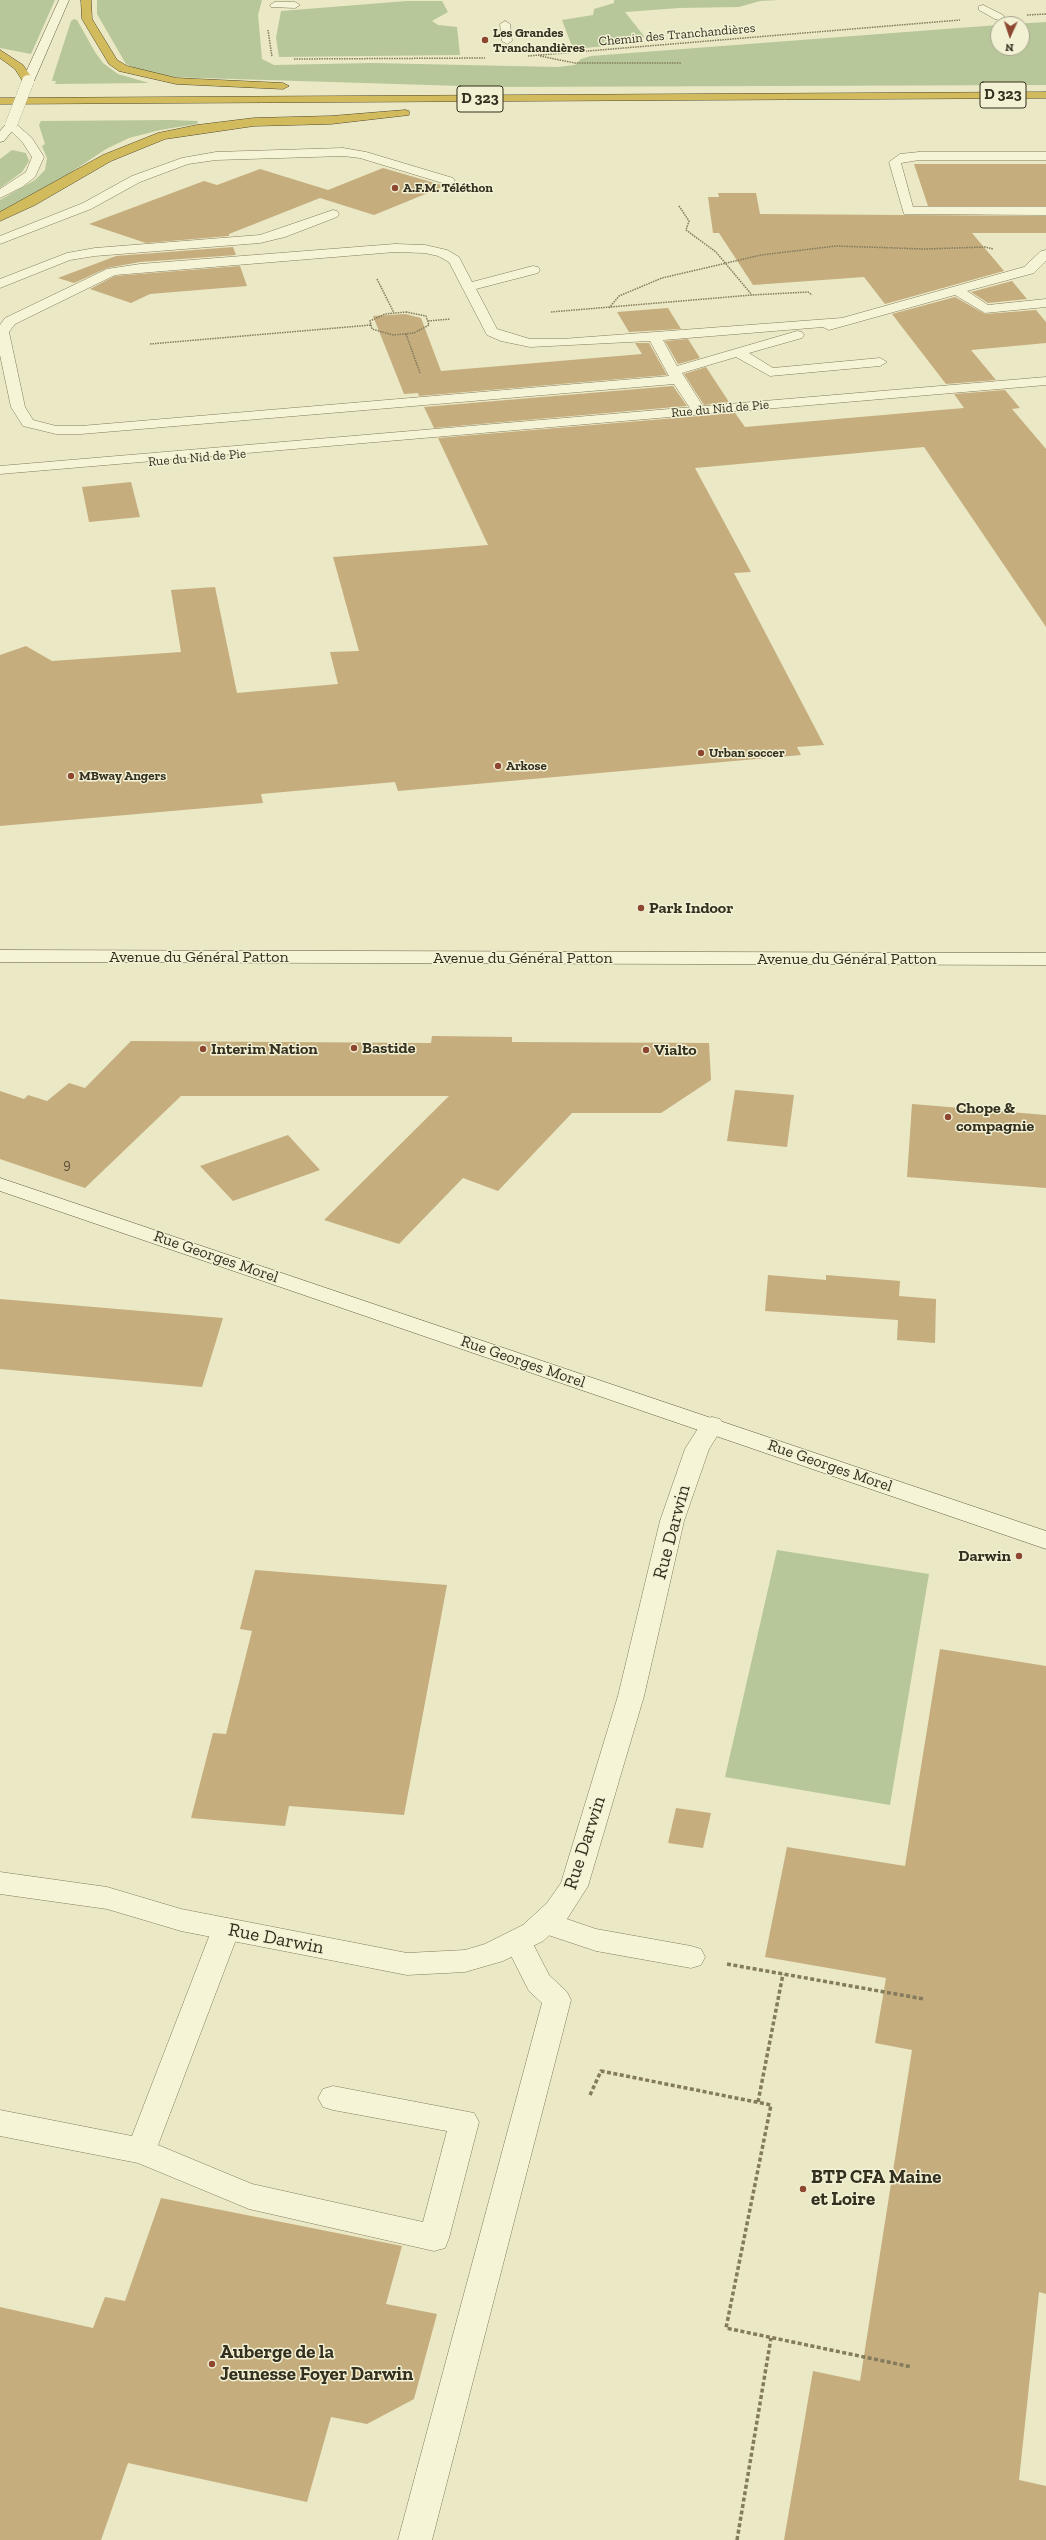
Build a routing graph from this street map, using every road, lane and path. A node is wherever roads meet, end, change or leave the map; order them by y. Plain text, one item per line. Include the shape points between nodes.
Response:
1 (64, 0) edge
2 (86, 0) edge
3 (275, 5) joint
4 (295, 5) dead end
5 (983, 8) dead end
6 (1046, 14) edge
7 (997, 16) edge
8 (1015, 16) edge
9 (990, 18) edge
10 (505, 24) dead end
11 (508, 41) dead end
12 (0, 53) edge
13 (535, 55) junction
14 (527, 56) dead end
15 (275, 58) dead end
16 (492, 58) dead end
17 (291, 59) dead end
18 (681, 63) dead end
19 (28, 81) junction
20 (295, 87) dead end
21 (311, 87) dead end
22 (16, 88) dead end
23 (40, 88) dead end
24 (103, 88) dead end
25 (351, 89) junction
26 (1046, 95) edge
27 (961, 96) junction
28 (0, 101) edge
29 (32, 114) dead end
30 (222, 114) dead end
31 (0, 115) edge
32 (11, 125) junction
33 (0, 138) edge
34 (1046, 156) edge
35 (449, 181) dead end
36 (0, 194) edge
37 (679, 206) dead end
38 (1046, 211) edge
39 (333, 214) dead end
40 (0, 216) edge
41 (0, 240) edge
42 (364, 250) junction
43 (998, 254) dead end
44 (1046, 254) edge
45 (726, 263) junction
46 (533, 270) dead end
47 (0, 284) edge
48 (468, 287) junction
49 (956, 290) junction
50 (1046, 302) edge
51 (394, 313) junction
52 (842, 322) junction
53 (371, 325) junction
54 (406, 334) junction
55 (654, 336) junction
56 (150, 344) dead end
57 (737, 352) junction
58 (880, 362) dead end
59 (676, 375) junction
60 (1046, 381) edge
61 (430, 400) junction
62 (699, 411) junction
63 (393, 438) junction
64 (0, 470) edge
65 (0, 479) edge
66 (0, 956) edge
67 (1046, 959) edge
68 (0, 1184) edge
69 (712, 1425) junction
70 (1046, 1540) edge
71 (0, 1883) edge
72 (546, 1923) junction
73 (226, 1929) junction
74 (518, 1942) junction
75 (691, 1957) joint
76 (783, 1974) junction
77 (924, 1999) dead end
78 (590, 2095) dead end
79 (333, 2098) dead end
80 (758, 2102) junction
81 (0, 2123) edge
82 (141, 2150) junction
83 (771, 2338) junction
84 (912, 2366) dead end
85 (415, 2540) edge
86 (737, 2540) edge

1 - 19 street
2 - 20 highway via 86,19 114,62 123,69 176,81
3 - 4 street
3 - 15 path via 267,20 271,56
5 - 7 street
6 - 8 path, Chemin des Tranchandières
9 - 13 path, Chemin des Tranchandières
10 - 11 street
12 - 19 highway via 19,67
13 - 14 path, Chemin des Tranchandières
13 - 18 path via 575,63
16 - 17 path
19 - 32 street, bridge
21 - 25 highway
22 - 23 highway
24 - 25 highway
25 - 27 highway via 891,92
26 - 27 highway, D 323
27 - 28 highway, D 323
29 - 31 highway
30 - 40 highway via 409,113 331,120 254,122 162,136 107,158 31,202
32 - 33 street
32 - 36 street via 28,141 38,157 31,174
34 - 38 street via 919,156 904,157 895,162 908,211
35 - 41 street via 362,155 343,152 216,156 186,161 136,179 87,206
37 - 45 path via 689,221 686,230 716,252
39 - 47 street via 281,234 260,239 95,252 67,257
42 - 48 street via 402,248 442,253 454,260
42 - 51 path
42 - 61 street via 112,272 10,321 2,332 18,407 28,423 56,430 81,430
43 - 45 path via 994,249 985,246 925,249 836,246 761,255
44 - 49 street via 1029,270
45 - 45 path via 752,295 609,308 619,296 662,278
46 - 48 street
48 - 55 street via 492,332 506,338 530,343 562,343
49 - 50 street via 984,309
49 - 52 street
51 - 53 path via 370,321
51 - 54 path via 406,312 426,316 429,325
52 - 55 street
52 - 57 street
53 - 54 path via 372,329 386,333
53 - 56 path
54 - 61 path
55 - 59 street
57 - 58 street via 770,372
57 - 59 street
59 - 61 street
59 - 62 street
60 - 62 street, Rue du Nid de Pie
62 - 63 street, Rue du Nid de Pie
63 - 64 street, Rue du Nid de Pie via 303,443
63 - 65 street, Rue du Nid de Pie
66 - 67 street, Avenue du Général Patton
68 - 69 street, Rue Georges Morel
69 - 70 street, Rue Georges Morel
69 - 72 street, Rue Darwin via 696,1449 672,1521 631,1696 574,1886
71 - 73 street, Rue Darwin via 107,1898 181,1920
72 - 74 street, Rue Darwin
72 - 75 street via 596,1940
73 - 74 street, Rue Darwin via 407,1964 465,1961
73 - 82 street
74 - 85 street via 540,1983 557,2000
75 - 76 path
76 - 77 path
76 - 80 path
78 - 80 path via 601,2071
79 - 82 street via 464,2122 434,2238 249,2196
80 - 83 path via 771,2105 726,2328
81 - 82 street
83 - 84 path
83 - 86 path

